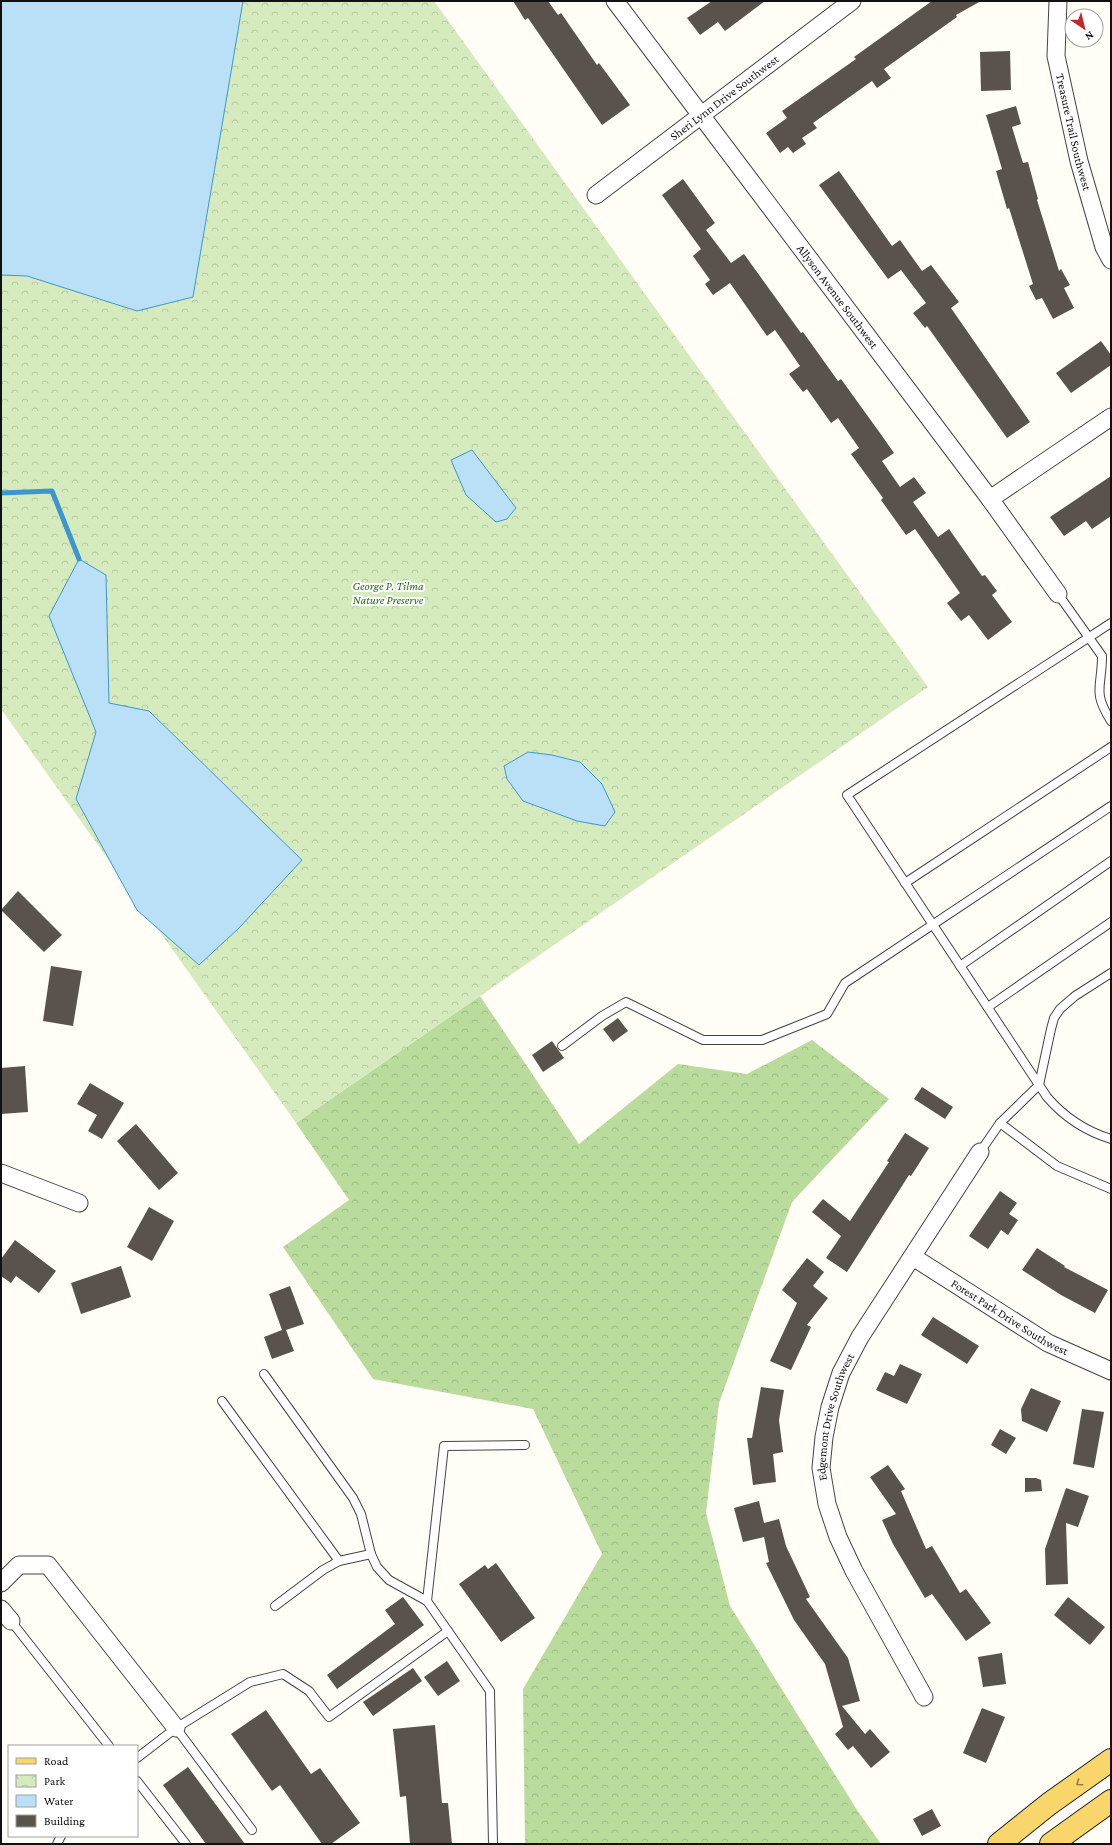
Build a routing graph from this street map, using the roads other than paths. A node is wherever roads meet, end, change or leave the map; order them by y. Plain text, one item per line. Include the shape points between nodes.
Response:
1 (615, 1) edge
2 (852, 1) edge
3 (1058, 1) edge
4 (700, 115) junction
5 (596, 194) dead end
6 (1111, 260) edge
7 (1111, 417) edge
8 (990, 499) junction
9 (1058, 594) joint
10 (1111, 623) edge
11 (1090, 637) junction
12 (1111, 721) edge
13 (1111, 748) edge
14 (1111, 806) edge
15 (1111, 861) edge
16 (905, 884) junction
17 (1111, 922) edge
18 (932, 923) junction
19 (960, 966) junction
20 (1111, 973) edge
21 (988, 1007) junction
22 (562, 1046) dead end
23 (1040, 1085) junction
24 (1000, 1123) junction
25 (1111, 1139) edge
26 (980, 1152) joint
27 (1, 1173) edge
28 (1111, 1190) edge
29 (79, 1203) dead end
30 (913, 1257) junction
31 (1111, 1371) edge
32 (264, 1374) dead end
33 (222, 1401) dead end
34 (525, 1445) dead end
35 (371, 1554) junction
36 (339, 1561) junction
37 (1, 1583) edge
38 (427, 1601) junction
39 (275, 1606) dead end
40 (6, 1615) edge
41 (448, 1631) junction
42 (924, 1697) dead end
43 (176, 1728) junction
44 (108, 1745) edge
45 (138, 1757) edge
46 (1111, 1760) edge
47 (138, 1782) edge
48 (1111, 1801) edge
49 (252, 1830) dead end
50 (186, 1844) edge
51 (493, 1844) edge
52 (999, 1844) edge
53 (1051, 1844) edge

1 - 4 street, Allyson Avenue Southwest
2 - 4 street, Sheri Lynn Drive Southwest
3 - 6 street, Treasure Trail Southwest via 1056,56 1079,161 1104,247
4 - 5 street, Sheri Lynn Drive Southwest
4 - 8 street, Allyson Avenue Southwest
7 - 8 street
8 - 9 street, Allyson Avenue Southwest
9 - 11 lane
10 - 11 lane
11 - 12 lane via 1102,656 1099,697
11 - 16 lane via 847,795
13 - 16 lane
14 - 18 lane
15 - 19 lane
16 - 18 lane
17 - 21 lane
18 - 19 lane
18 - 22 lane via 845,982 827,1014 762,1040 703,1040 626,1002 602,1016
19 - 21 lane
20 - 23 lane via 1068,1002 1054,1018
21 - 23 lane
23 - 24 lane
23 - 25 lane via 1067,1118 1083,1128
24 - 26 lane
24 - 28 lane via 1058,1166
26 - 30 street, Edgemont Drive Southwest
27 - 29 street
30 - 31 street, Forest Park Drive Southwest via 1048,1343
30 - 42 street, Edgemont Drive Southwest via 860,1337 841,1373 830,1407 821,1468 827,1504 838,1537 854,1571
32 - 35 lane via 353,1498 361,1514
33 - 36 lane
34 - 38 lane via 444,1446
35 - 36 lane
35 - 38 lane via 377,1567 389,1580
36 - 39 lane
37 - 43 street via 19,1565 48,1565
38 - 41 lane
40 - 44 lane
41 - 43 lane via 329,1717 309,1691 282,1674 250,1682
41 - 51 lane via 490,1691
43 - 45 lane
43 - 49 lane
46 -> 52 main road
47 - 50 lane
48 - 53 main road

